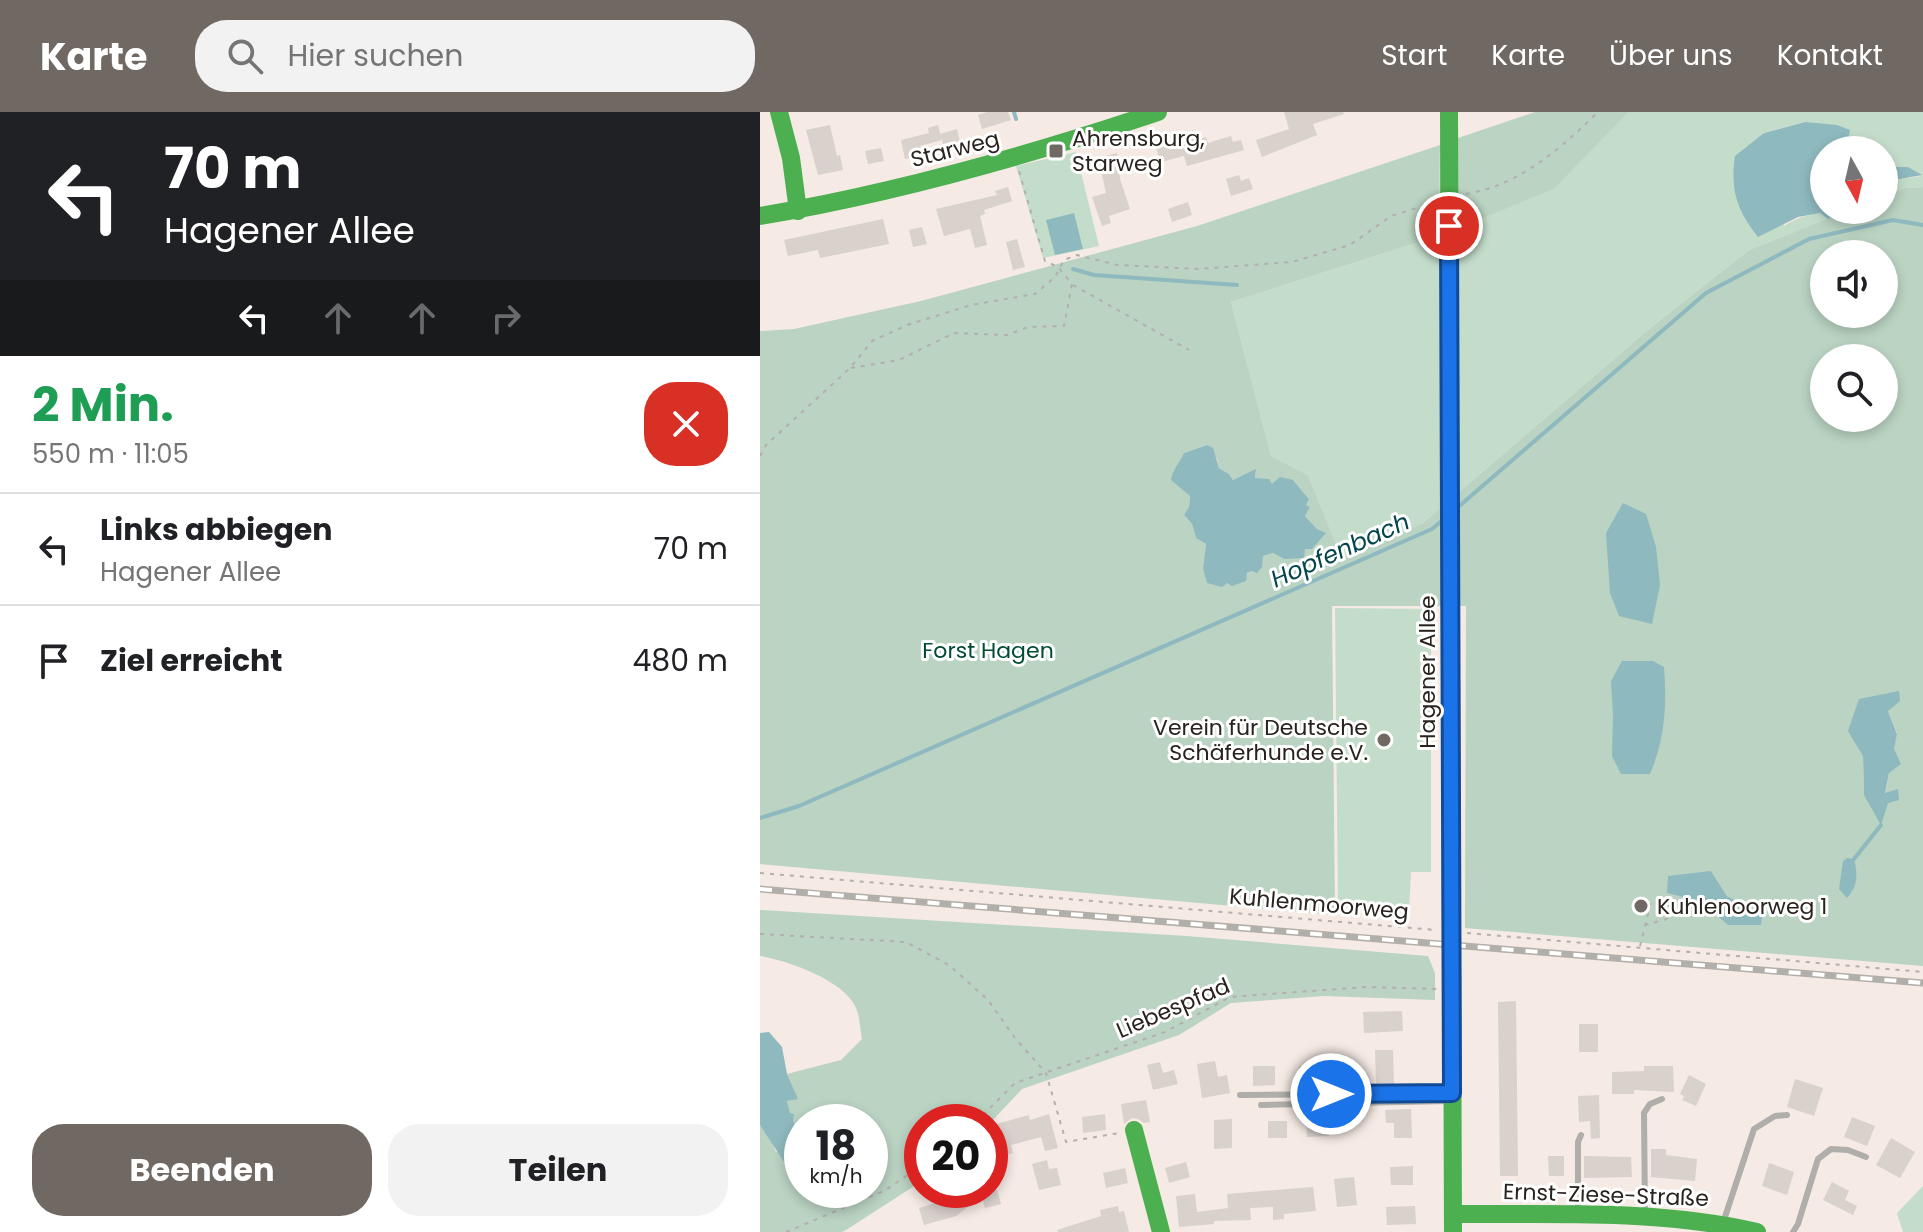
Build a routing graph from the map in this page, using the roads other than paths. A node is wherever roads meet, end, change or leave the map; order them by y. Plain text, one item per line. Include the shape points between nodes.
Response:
1 (779, 112) edge
2 (1158, 112) edge
3 (1449, 112) edge
4 (798, 211) junction
5 (760, 216) edge
6 (1240, 1095) dead end
7 (1452, 1097) junction
8 (1662, 1099) dead end
9 (1261, 1105) dead end
10 (1787, 1115) dead end
11 (1134, 1130) road end
12 (1581, 1135) dead end
13 (1866, 1157) dead end
14 (1578, 1214) junction
15 (1645, 1216) junction
16 (1453, 1223) edge
17 (1723, 1224) junction
18 (1759, 1231) edge
19 (1161, 1232) edge
20 (1793, 1232) edge

1 - 4 street
2 - 4 street, Starweg via 1016,159
3 - 7 street, Hagener Allee
4 - 5 street, Starweg
6 - 7 lane
7 - 9 lane
7 - 16 street, Hagener Allee
8 - 15 lane via 1644,1113
10 - 17 lane via 1754,1129
11 - 19 street
12 - 14 lane
13 - 20 lane via 1831,1149 1818,1159
14 - 15 street, Ernst-Ziese-Straße
14 - 16 street, Ernst-Ziese-Straße
15 - 17 street, Ernst-Ziese-Straße
17 - 18 street, Ernst-Ziese-Straße

